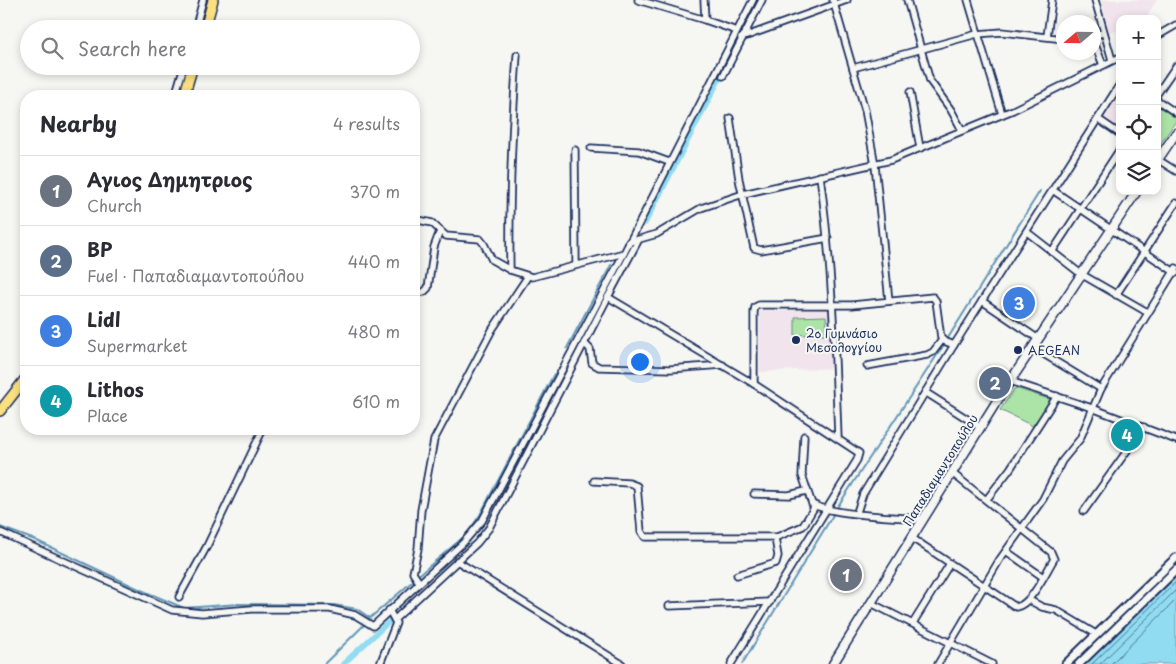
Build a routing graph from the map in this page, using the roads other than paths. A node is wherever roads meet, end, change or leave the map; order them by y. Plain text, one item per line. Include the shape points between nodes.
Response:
1 (203, 0) edge
2 (213, 0) edge
3 (638, 0) edge
4 (704, 0) edge
5 (753, 0) edge
6 (762, 0) edge
7 (847, 0) edge
8 (907, 0) edge
9 (968, 0) edge
10 (1052, 0) edge
11 (1095, 0) edge
12 (834, 2) edge
13 (197, 20) edge
14 (207, 20) edge
15 (705, 20) junction
16 (1176, 25) edge
17 (737, 31) junction
18 (1104, 33) junction
19 (977, 34) junction
20 (1101, 34) edge
21 (1161, 34) edge
22 (1047, 36) junction
23 (741, 38) junction
24 (1056, 38) edge
25 (921, 50) junction
26 (517, 55) dead end
27 (1116, 58) edge
28 (1101, 59) edge
29 (1112, 60) junction
30 (1103, 64) junction
31 (1176, 66) edge
32 (854, 68) junction
33 (181, 75) edge
34 (190, 75) edge
35 (723, 76) dead end
36 (1161, 88) edge
37 (177, 90) edge
38 (186, 90) edge
39 (1116, 91) edge
40 (910, 92) dead end
41 (1161, 103) edge
42 (1176, 113) edge
43 (1002, 114) junction
44 (730, 118) dead end
45 (1098, 120) junction
46 (962, 130) junction
47 (1116, 131) edge
48 (1176, 133) edge
49 (591, 148) dead end
50 (920, 148) junction
51 (575, 150) dead end
52 (1119, 150) edge
53 (1161, 154) edge
54 (669, 162) junction
55 (1161, 162) edge
56 (875, 165) junction
57 (1176, 171) edge
58 (820, 176) junction
59 (1054, 191) junction
60 (743, 194) junction
61 (1134, 195) edge
62 (1176, 203) edge
63 (1081, 209) junction
64 (420, 221) edge
65 (1111, 230) junction
66 (440, 231) junction
67 (1027, 232) junction
68 (828, 238) junction
69 (638, 241) junction
70 (629, 242) junction
71 (1145, 251) junction
72 (1052, 252) junction
73 (624, 254) junction
74 (576, 264) junction
75 (510, 270) junction
76 (1175, 271) edge
77 (1081, 274) junction
78 (528, 276) junction
79 (420, 292) edge
80 (1116, 295) junction
81 (608, 297) junction
82 (982, 300) junction
83 (889, 301) junction
84 (834, 306) junction
85 (1146, 312) junction
86 (1037, 338) junction
87 (942, 340) junction
88 (584, 343) junction
89 (954, 345) junction
90 (1032, 347) junction
91 (722, 365) junction
92 (867, 366) dead end
93 (1010, 381) junction
94 (754, 384) junction
95 (20, 386) edge
96 (1102, 389) junction
97 (925, 392) junction
98 (1057, 396) junction
99 (1092, 408) junction
100 (0, 411) edge
101 (980, 427) junction
102 (1144, 427) junction
103 (260, 435) edge
104 (804, 436) dead end
105 (838, 438) junction
106 (1176, 440) edge
107 (952, 473) junction
108 (594, 481) dead end
109 (806, 491) junction
110 (754, 494) dead end
111 (987, 499) junction
112 (815, 506) junction
113 (827, 508) junction
114 (1084, 511) dead end
115 (857, 512) junction
116 (923, 520) junction
117 (1022, 528) junction
118 (0, 532) edge
119 (775, 538) junction
120 (912, 538) junction
121 (1006, 551) junction
122 (1176, 558) edge
123 (457, 561) junction
124 (949, 565) junction
125 (1176, 570) edge
126 (737, 575) dead end
127 (1043, 577) junction
128 (419, 582) junction
129 (984, 588) junction
130 (179, 597) dead end
131 (1029, 600) junction
132 (770, 602) junction
133 (871, 603) junction
134 (669, 606) dead end
135 (389, 610) junction
136 (395, 619) junction
137 (913, 623) junction
138 (1096, 634) junction
139 (950, 642) junction
140 (380, 664) edge
141 (622, 664) edge
142 (731, 664) edge
143 (833, 664) edge
144 (938, 664) edge
145 (992, 664) edge
146 (1066, 664) edge
147 (1078, 664) edge

1 - 13 street
2 - 14 main road
3 - 15 street
4 - 15 street
5 - 17 street
6 - 23 street
7 - 12 street
8 - 25 street
9 - 19 street
10 - 22 street
11 - 18 street
12 - 23 street
12 - 32 street
15 - 17 street
16 - 21 street
17 - 54 street
18 - 20 street
18 - 29 street
19 - 22 street via 1002,32
19 - 25 street
19 - 43 street
22 - 24 street
23 - 35 street
25 - 32 street
25 - 46 street via 930,82
26 - 75 street via 509,214
27 - 29 street
28 - 30 street
29 - 30 street
30 - 43 street
31 - 36 street
32 - 56 street via 864,102
33 - 37 street
34 - 38 main road
39 - 45 street
40 - 50 street
41 - 42 street
43 - 46 street
44 - 60 street
45 - 47 street
45 - 59 street
46 - 50 street
48 - 53 main road
49 - 54 street via 639,151
50 - 56 street
51 - 74 street
52 - 63 street
54 - 70 street
55 - 57 street
56 - 58 street
56 - 83 street
58 - 60 street
58 - 68 street
59 - 63 street
59 - 67 street
60 - 68 street via 755,249
60 - 69 street via 701,208
61 - 65 main road, Παπαδιαμαντοπούλου
62 - 71 street
63 - 65 street
63 - 72 street
64 - 66 street via 432,224
65 - 71 street
65 - 77 main road, Παπαδιαμαντοπούλου
66 - 75 street via 448,236 480,240 492,260
66 - 79 street via 434,246 428,288
67 - 72 street
67 - 82 street
68 - 84 street
69 - 70 street
69 - 81 street
70 - 73 street
71 - 76 street
71 - 80 street
72 - 77 street
73 - 74 street
73 - 128 street via 488,513 471,536
74 - 78 street via 541,276
75 - 78 street
76 - 85 street
77 - 80 street
77 - 86 main road, Παπαδιαμαντοπούλου
78 - 128 street via 490,333 433,444 413,573
80 - 85 street
81 - 88 street
81 - 91 street
82 - 86 street
82 - 89 street
83 - 84 street
83 - 87 street via 934,298
84 - 94 street via 755,307
84 - 105 street
85 - 96 street
86 - 90 main road, Παπαδιαμαντοπούλου
87 - 89 street
87 - 92 street via 927,355
88 - 91 street via 590,349 592,363 599,367 670,369
88 - 123 street via 494,520 477,543
89 - 97 street
90 - 93 main road, Παπαδιαμαντοπούλου
90 - 96 street
91 - 94 street
93 - 98 street
93 - 101 main road, Παπαδιαμαντοπούλου
94 - 105 street
95 - 100 main road
96 - 99 street
97 - 101 street
97 - 115 street via 863,494
98 - 99 street
98 - 111 street
99 - 102 street
99 - 117 street via 1082,436 1062,462 1049,489
101 - 107 main road, Παπαδιαμαντοπούλου
102 - 106 street
102 - 114 street
103 - 130 street via 208,546
104 - 109 street via 802,471
105 - 113 street via 860,454
107 - 111 street
107 - 116 main road, Παπαδιαμαντοπούλου
108 - 119 street via 637,486 641,531 645,537
109 - 110 street via 784,495
109 - 112 street via 809,501
111 - 117 street
112 - 113 street
112 - 119 street via 802,527
113 - 115 street
113 - 132 street
115 - 116 street
116 - 120 main road, Παπαδιαμαντοπούλου
117 - 121 street
117 - 127 street via 1053,555
118 - 135 street via 140,597 178,611 202,614 252,609 330,609 355,615 373,626
119 - 126 street via 776,563
120 - 124 street
120 - 133 main road, Παπαδιαμαντοπούλου
121 - 127 street
121 - 129 street
122 - 138 street
123 - 136 street
123 - 141 street
124 - 129 street
124 - 137 street
125 - 147 street
127 - 131 street
128 - 135 street
129 - 131 street via 1016,607
129 - 139 street
131 - 138 street via 1056,610
132 - 134 street
132 - 142 street
133 - 137 street
133 - 143 main road, Παπαδιαμαντοπούλου
135 - 136 street
136 - 140 street
137 - 139 street
138 - 146 street
139 - 144 street
139 - 145 street

